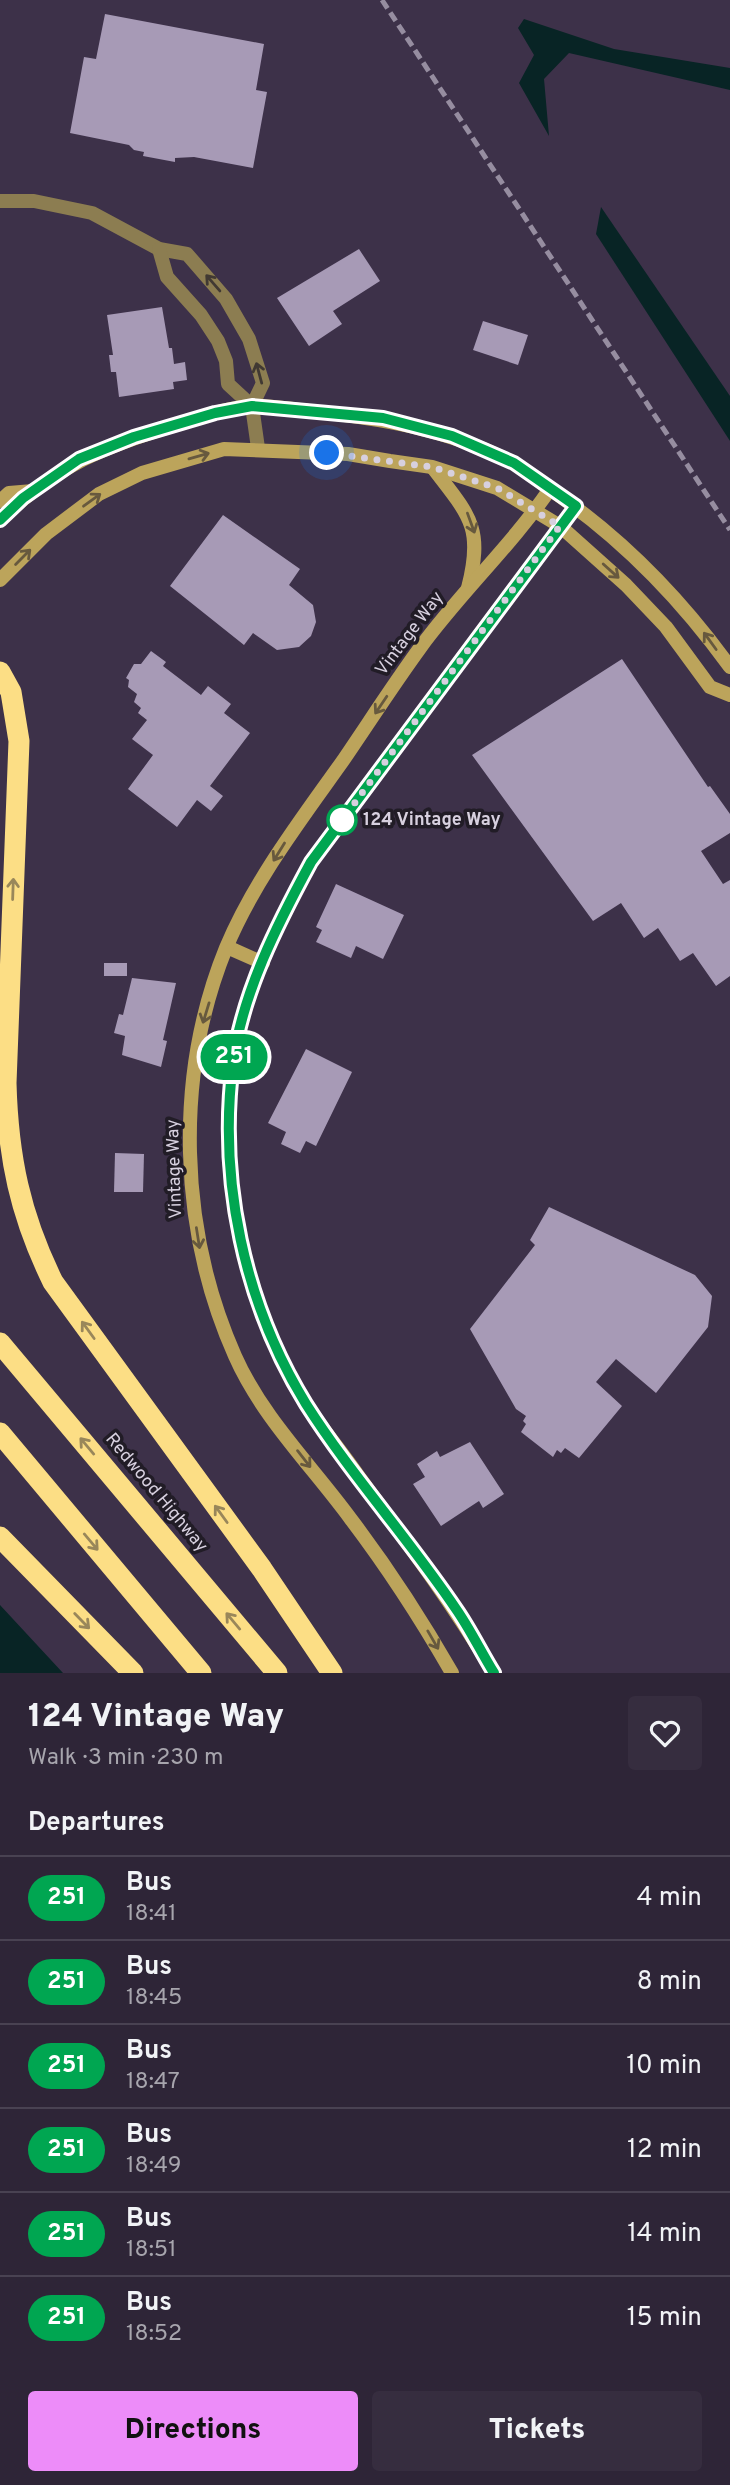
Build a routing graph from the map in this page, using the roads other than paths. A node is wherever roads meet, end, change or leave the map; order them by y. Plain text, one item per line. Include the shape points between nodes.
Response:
1 (0, 201) edge
2 (159, 249) junction
3 (252, 406) junction
4 (258, 448) junction
5 (432, 467) junction
6 (551, 489) junction
7 (34, 491) junction
8 (0, 500) edge
9 (576, 506) junction
10 (536, 510) junction
11 (0, 520) edge
12 (560, 526) junction
13 (0, 580) edge
14 (467, 593) junction
15 (730, 667) edge
16 (0, 672) edge
17 (730, 695) edge
18 (227, 947) junction
19 (263, 963) junction
20 (0, 1343) edge
21 (0, 1433) edge
22 (0, 1537) edge
23 (133, 1673) edge
24 (201, 1673) edge
25 (277, 1673) edge
26 (332, 1673) edge
27 (452, 1673) edge
28 (494, 1673) edge

1 - 2 street via 34,201 92,213
2 - 3 street via 167,277 218,341 228,384
3 -> 2 street via 263,383 249,339 226,299 187,254
3 - 4 street
3 - 6 street via 383,418 452,436 514,463
3 - 7 street via 134,437 79,459
4 - 5 street via 348,454
13 -> 4 street via 46,534 99,494 142,473 224,449
5 - 10 street via 497,488
5 -> 14 street via 467,511 475,535
6 - 9 street
6 - 10 street, Vintage Way
7 - 8 street via 9,492
7 - 11 street
9 - 12 street
15 -> 9 street via 691,614
10 - 12 street
10 - 14 street, Vintage Way
12 -> 17 street via 666,627 710,687
12 - 19 street via 311,862
14 -> 18 street, Vintage Way via 421,647 278,852
26 -> 16 highway via 53,1282 32,1238 7,1138 19,741 11,692
18 - 19 street
18 -> 27 street, Vintage Way via 198,1039 189,1139 198,1242 221,1317 235,1357 261,1405 382,1562
19 - 28 street via 233,1062 228,1156 241,1245 264,1322 306,1403 457,1611
25 -> 20 highway, Redwood Highway
21 -> 24 highway
22 -> 23 highway

